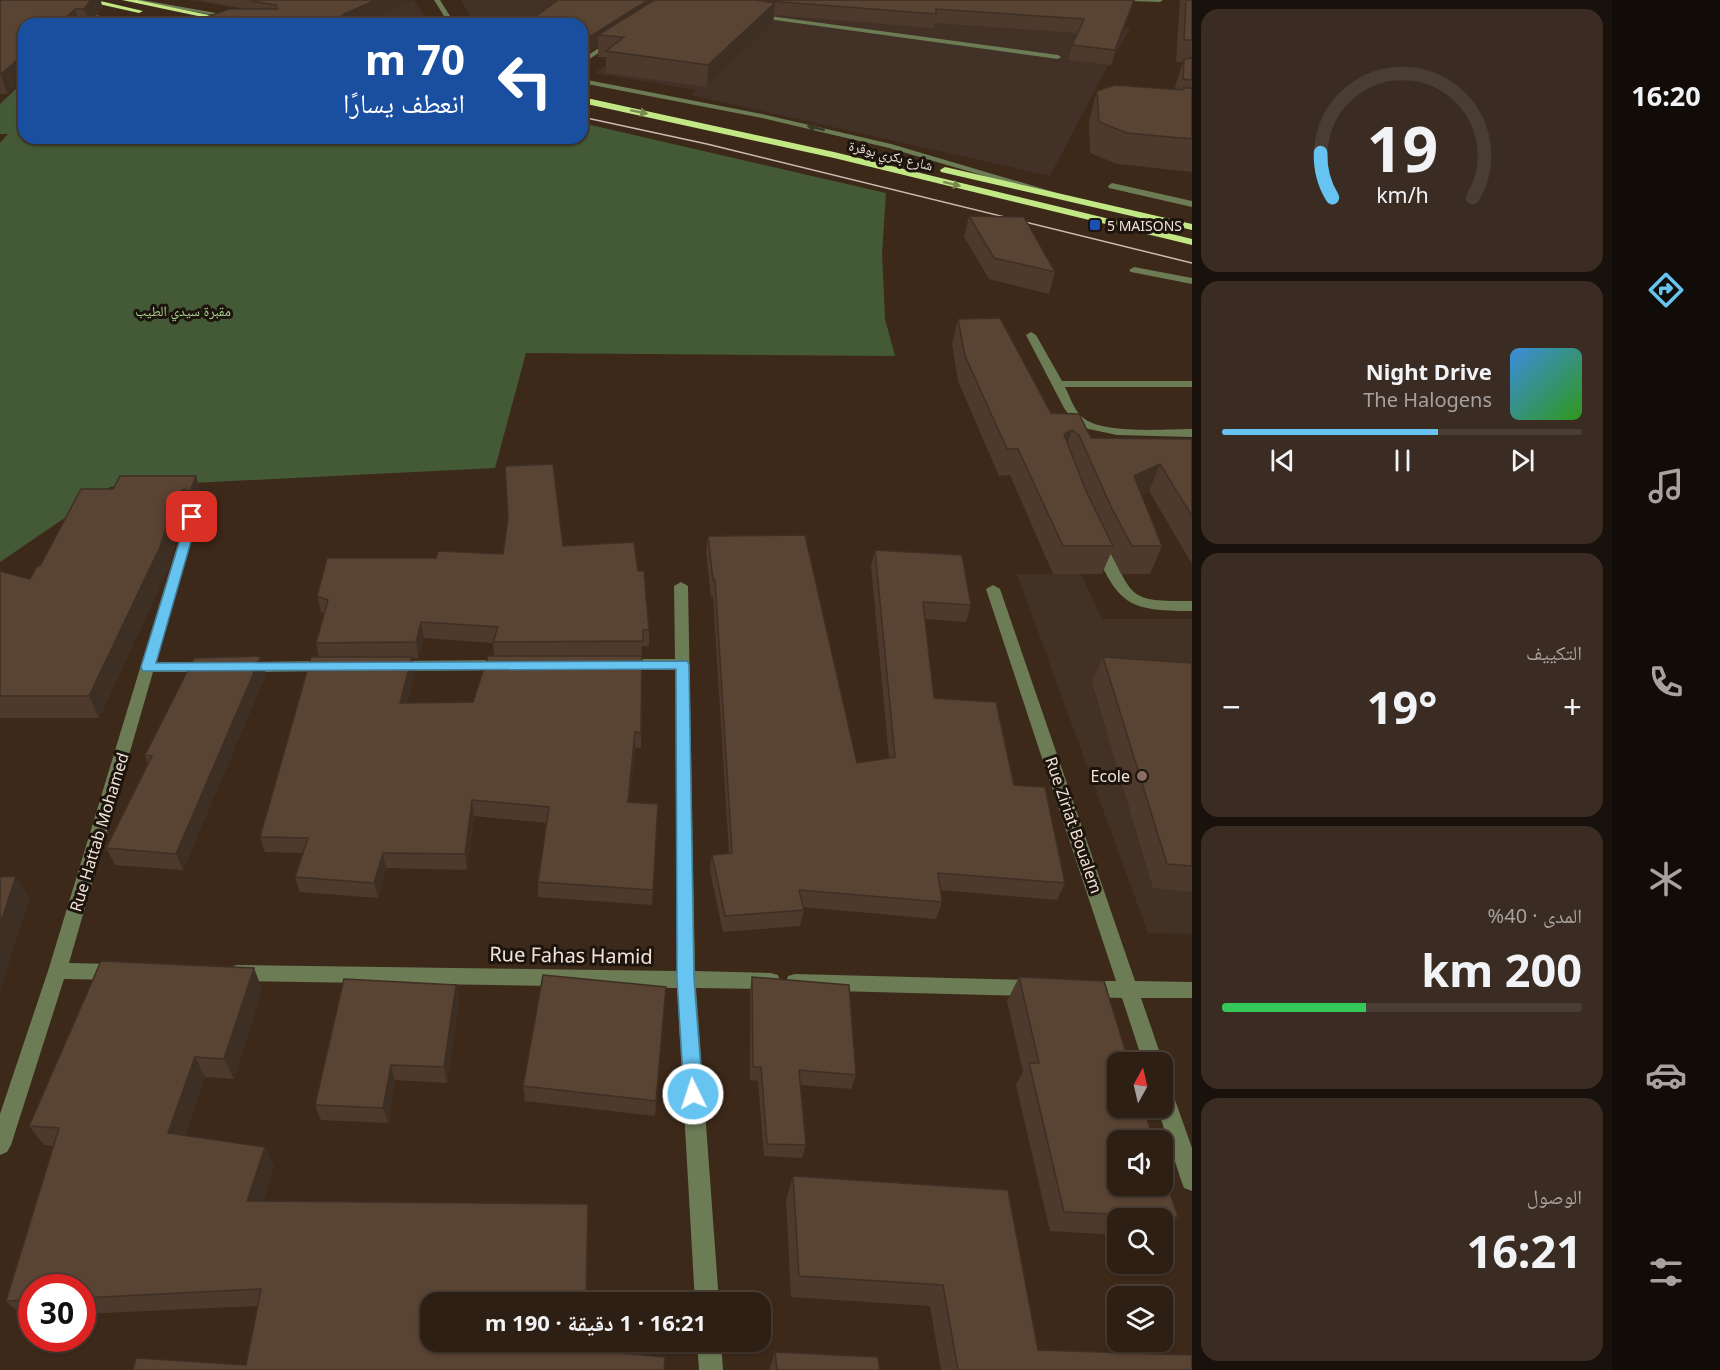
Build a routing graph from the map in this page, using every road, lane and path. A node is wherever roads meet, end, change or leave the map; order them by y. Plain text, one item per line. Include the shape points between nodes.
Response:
1 (85, 0) edge
2 (126, 0) edge
3 (131, 0) edge
4 (437, 0) edge
5 (1106, 0) edge
6 (1160, 0) edge
7 (742, 15) edge
8 (174, 18) edge
9 (218, 18) edge
10 (240, 18) edge
11 (448, 18) edge
12 (620, 36) edge
13 (1058, 57) dead end
14 (588, 58) edge
15 (588, 82) edge
16 (588, 91) edge
17 (588, 101) edge
18 (739, 123) dead end
19 (795, 135) dead end
20 (1112, 186) dead end
21 (1192, 204) edge
22 (1095, 205) junction
23 (1192, 227) edge
24 (1192, 242) edge
25 (1134, 270) dead end
26 (1192, 280) edge
27 (1031, 335) dead end
28 (1058, 384) junction
29 (1192, 384) edge
30 (1192, 433) edge
31 (192, 517) edge
32 (1096, 537) edge
33 (681, 586) dead end
34 (993, 589) dead end
35 (1192, 606) edge
36 (611, 664) edge
37 (682, 664) junction
38 (516, 665) edge
39 (338, 666) edge
40 (373, 666) edge
41 (148, 667) junction
42 (57, 971) junction
43 (129, 972) edge
44 (224, 973) edge
45 (686, 979) junction
46 (1048, 988) edge
47 (1071, 989) edge
48 (1130, 990) junction
49 (1192, 990) edge
50 (1150, 1052) edge
51 (1171, 1118) edge
52 (0, 1144) edge
53 (1192, 1180) edge
54 (706, 1292) edge
55 (710, 1352) edge
56 (711, 1370) edge

1 - 8 highway
2 - 9 highway
3 - 10 street
4 - 11 street
5 - 6 street
7 - 13 street
12 - 14 street
22 -> 15 street via 891,146
16 - 18 highway
17 -> 24 highway, شارع بكري بوقرة via 834,155
19 - 22 highway, شارع بكري بوقرة
20 - 21 street
22 - 23 highway, شارع بكري بوقرة
25 - 26 street
27 - 28 street
28 - 29 street
28 - 30 street via 1078,420 1096,428
31 - 41 street, Rue Hattab Mohamed
32 - 35 street via 1115,580 1134,601 1152,607
33 - 37 street
34 - 48 street, Rue Ziriat Boualem
36 - 37 street
37 - 45 street
38 - 40 street
39 - 41 street
41 - 42 street, Rue Hattab Mohamed
42 - 43 street
42 - 52 street, Rue Hattab Mohamed
44 - 45 street, Rue Fahas Hamid
45 - 46 street, Rue Fahas Hamid
45 - 54 street
47 - 48 street
48 - 49 street
48 - 50 street, Rue Ziriat Boualem
51 - 53 street
55 - 56 street

